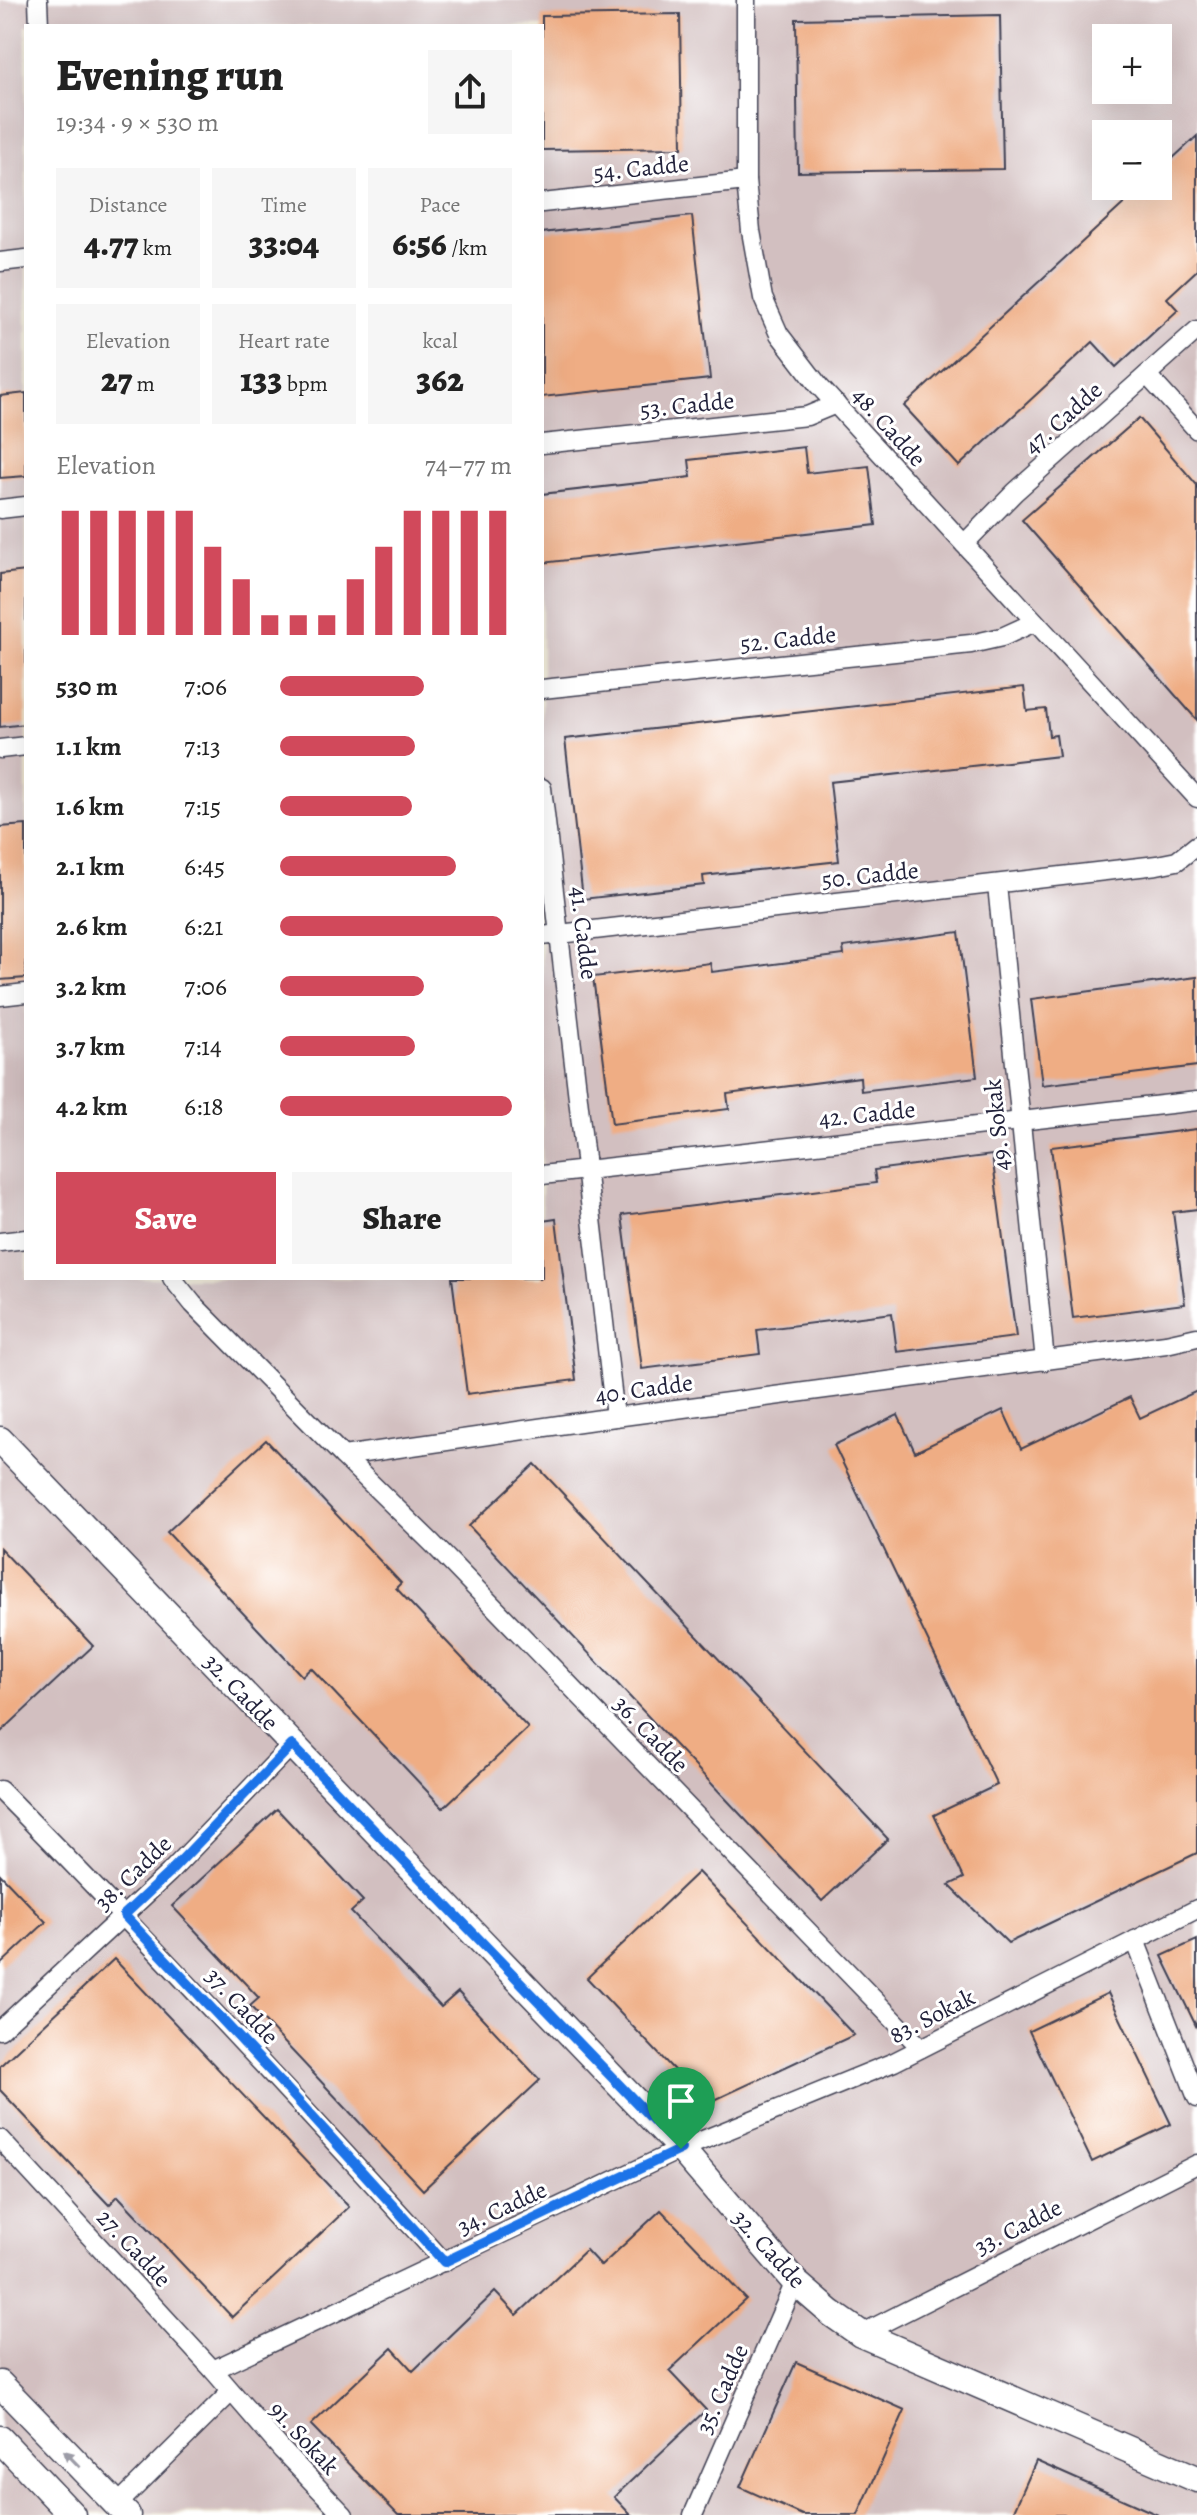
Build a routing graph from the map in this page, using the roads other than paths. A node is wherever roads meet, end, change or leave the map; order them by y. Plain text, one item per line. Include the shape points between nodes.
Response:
1 (38, 0) edge
2 (746, 0) edge
3 (39, 24) edge
4 (746, 181) junction
5 (544, 203) edge
6 (24, 259) edge
7 (0, 262) edge
8 (1197, 330) edge
9 (1147, 375) junction
10 (836, 404) junction
11 (1197, 430) edge
12 (544, 444) edge
13 (24, 506) edge
14 (0, 509) edge
15 (964, 544) junction
16 (1035, 622) junction
17 (544, 689) edge
18 (24, 746) edge
19 (0, 749) edge
20 (1197, 798) edge
21 (544, 821) edge
22 (1197, 845) edge
23 (997, 885) junction
24 (551, 935) edge
25 (24, 993) edge
26 (0, 996) edge
27 (1197, 1101) edge
28 (1021, 1121) junction
29 (587, 1170) junction
30 (544, 1175) edge
31 (24, 1239) edge
32 (0, 1242) edge
33 (174, 1280) edge
34 (1197, 1337) edge
35 (1045, 1361) junction
36 (615, 1417) junction
37 (0, 1440) edge
38 (343, 1456) junction
39 (292, 1745) junction
40 (0, 1790) edge
41 (1197, 1909) edge
42 (124, 1915) junction
43 (1135, 1940) junction
44 (0, 2030) edge
45 (921, 2048) junction
46 (1197, 2098) edge
47 (0, 2139) edge
48 (681, 2149) junction
49 (1197, 2164) edge
50 (444, 2262) junction
51 (795, 2282) junction
52 (861, 2334) junction
53 (213, 2370) junction
54 (0, 2384) edge
55 (231, 2392) junction
56 (0, 2439) edge
57 (1197, 2479) edge
58 (122, 2510) edge
59 (72, 2515) edge
60 (344, 2515) edge
61 (693, 2515) edge

1 - 3 street
2 - 4 street, 48. Cadde
4 - 5 street, 54. Cadde
4 - 10 street, 48. Cadde via 769,315 791,352
6 - 7 street
8 - 9 street, 47. Cadde
9 - 11 street
9 - 15 street, 47. Cadde
10 - 12 street, 53. Cadde via 807,416
10 - 15 street, 48. Cadde
13 - 14 street
15 - 16 street, 48. Cadde
16 - 17 street, 52. Cadde via 971,644
16 - 20 street, 48. Cadde
18 - 19 street
21 - 24 street, 41. Cadde
22 - 23 street, 50. Cadde via 1177,861
23 - 24 street, 50. Cadde
23 - 28 street, 49. Sokak
24 - 29 street, 41. Cadde
25 - 26 street
27 - 28 street, 42. Cadde
28 - 29 street, 42. Cadde
28 - 35 street, 49. Sokak
29 - 30 street, 42. Cadde
29 - 36 street, 41. Cadde
31 - 32 street
33 - 38 street
34 - 35 street, 40. Cadde
35 - 36 street, 40. Cadde
36 - 38 street, 40. Cadde
37 - 39 street, 32. Cadde
38 - 45 street, 36. Cadde
39 - 42 street, 38. Cadde
39 - 48 street, 32. Cadde
40 - 42 street, 37. Cadde
41 - 43 street, 83. Sokak
42 - 44 street, 38. Cadde
42 - 50 street, 37. Cadde
43 - 45 street, 83. Sokak
43 - 46 street
45 - 48 street, 83. Sokak
47 - 53 street, 27. Cadde
48 - 50 street, 34. Cadde
48 - 51 street, 32. Cadde
49 - 52 street, 33. Cadde
50 - 53 street, 34. Cadde
51 - 52 street, 32. Cadde
51 - 61 street, 35. Cadde
52 - 57 street, 32. Cadde
53 - 55 street, 27. Cadde
58 -> 54 street
55 - 58 street
55 - 60 street, 91. Sokak
56 - 59 street

